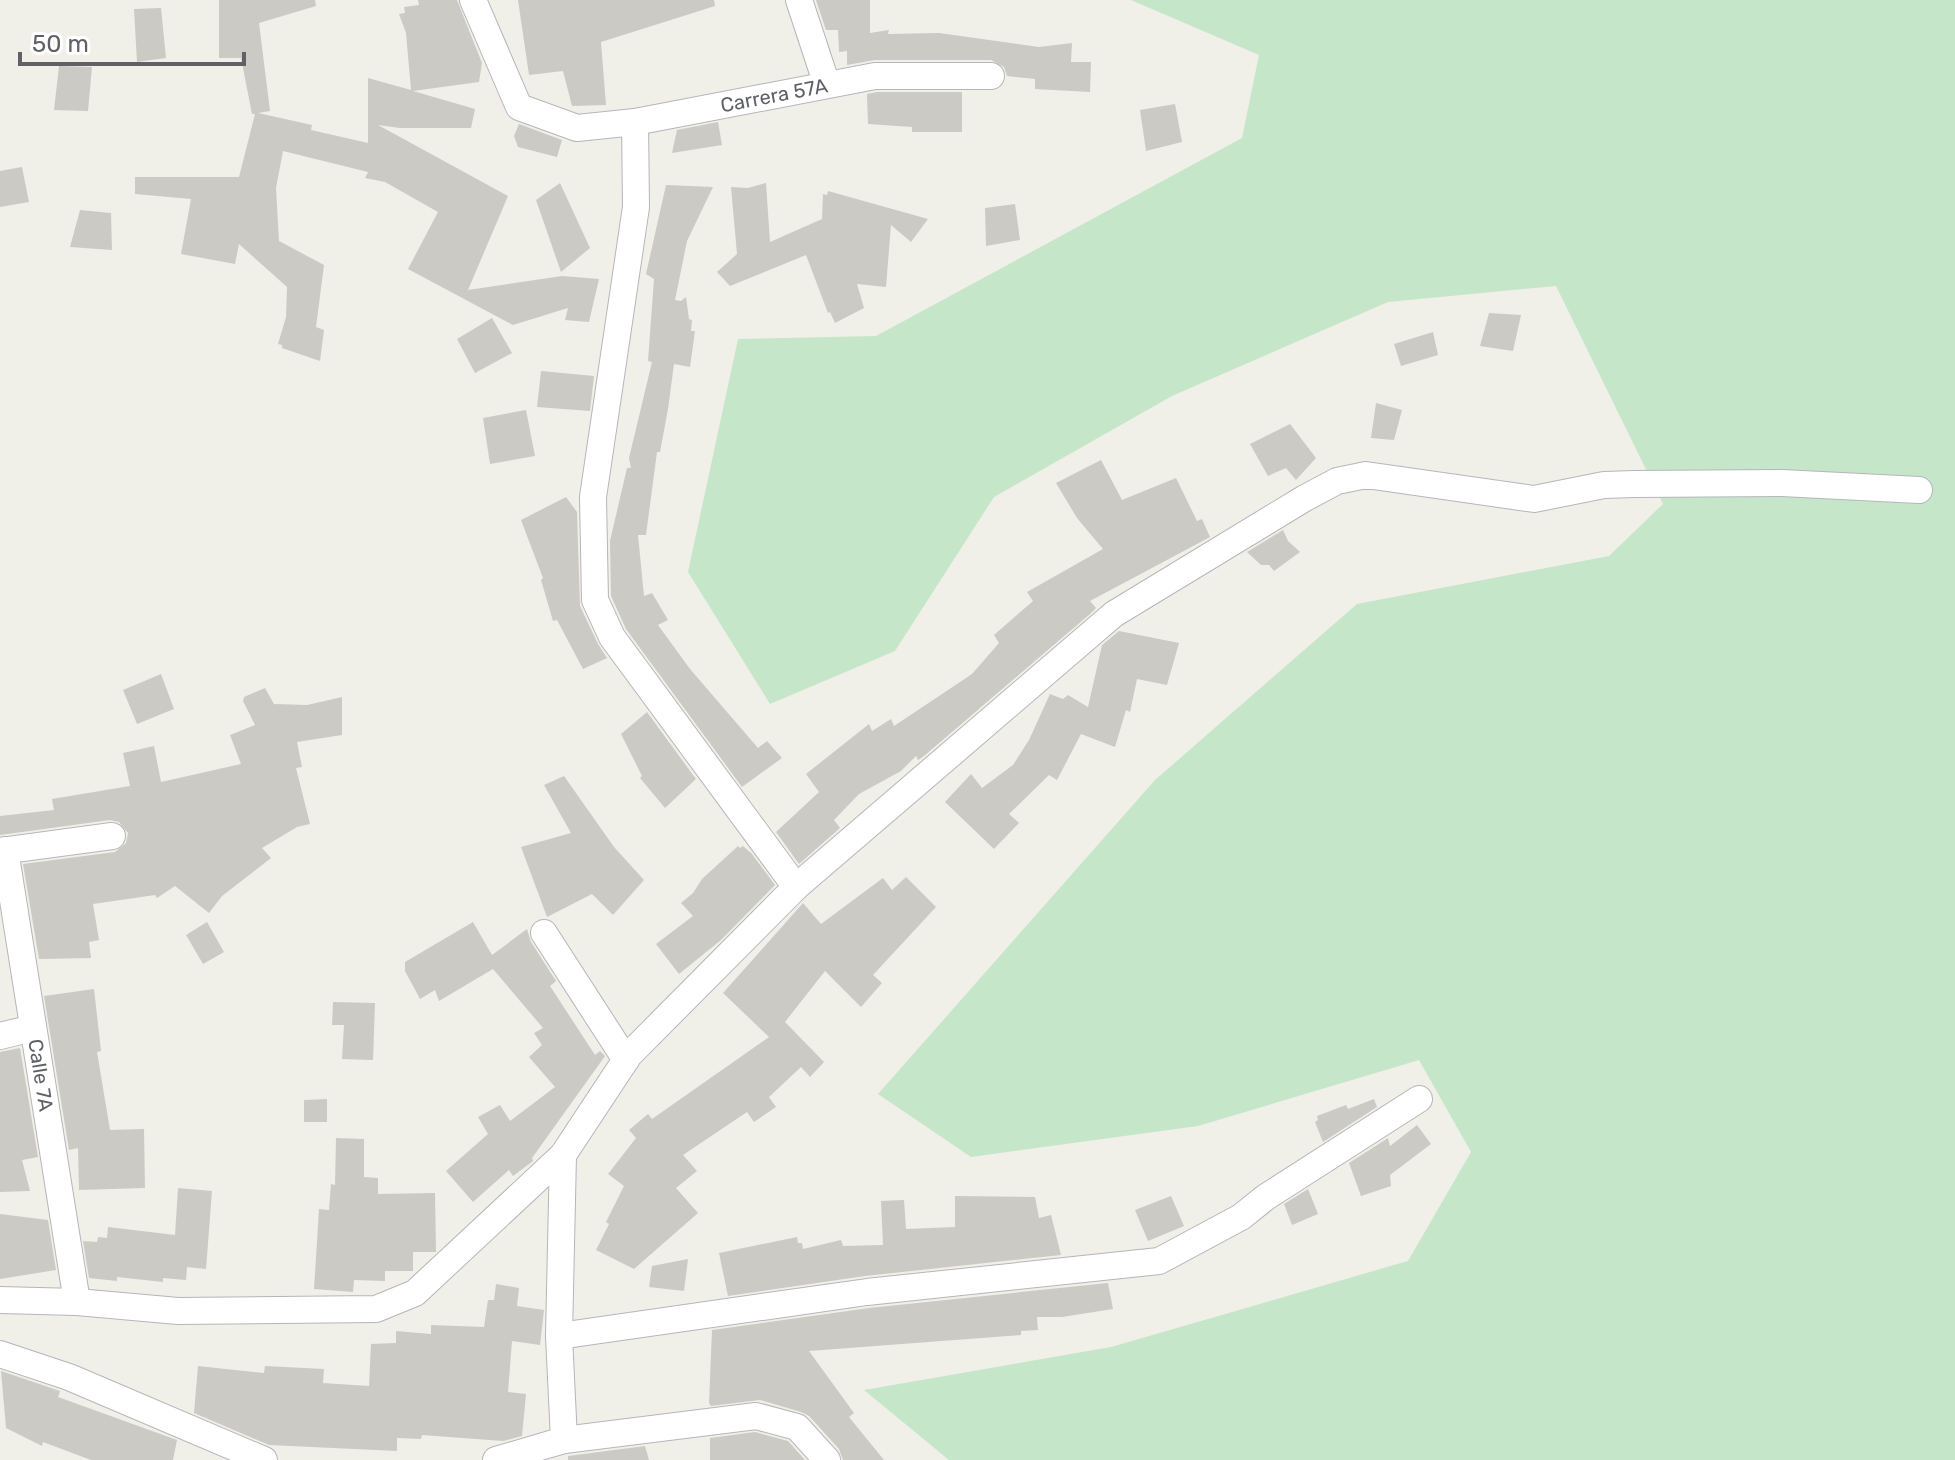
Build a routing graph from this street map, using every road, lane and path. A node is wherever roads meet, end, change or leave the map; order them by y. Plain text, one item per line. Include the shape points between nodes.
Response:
1 (799, 0) edge
2 (481, 2) edge
3 (991, 76) dead end
4 (827, 85) junction
5 (635, 122) junction
6 (1919, 490) dead end
7 (112, 836) dead end
8 (3, 851) edge
9 (796, 887) junction
10 (544, 933) dead end
11 (33, 1028) junction
12 (0, 1036) edge
13 (626, 1060) junction
14 (1419, 1099) dead end
15 (563, 1155) junction
16 (0, 1300) edge
17 (77, 1302) junction
18 (559, 1336) junction
19 (0, 1354) edge
20 (564, 1440) junction
21 (264, 1460) edge
22 (496, 1460) edge
23 (827, 1460) edge

1 - 4 street, Carrera 57A
2 - 5 street, Carrera 57A via 519,107 577,128
3 - 4 street via 875,76
4 - 5 street, Carrera 57A
5 - 9 street via 636,207 593,497 595,600 612,637
6 - 9 street via 1782,483 1635,484 1534,499 1366,475 1337,481 1114,614
7 - 8 street
8 - 11 street, Calle 7A
9 - 13 street
10 - 13 street
11 - 12 street
11 - 17 street, Calle 7A
13 - 15 street
14 - 18 street via 1241,1217 1159,1261 867,1292
15 - 17 street via 415,1293 376,1309 178,1311
15 - 18 street
16 - 17 street
18 - 20 street
19 - 21 street via 69,1377
20 - 22 street
20 - 23 street via 756,1416 797,1427

